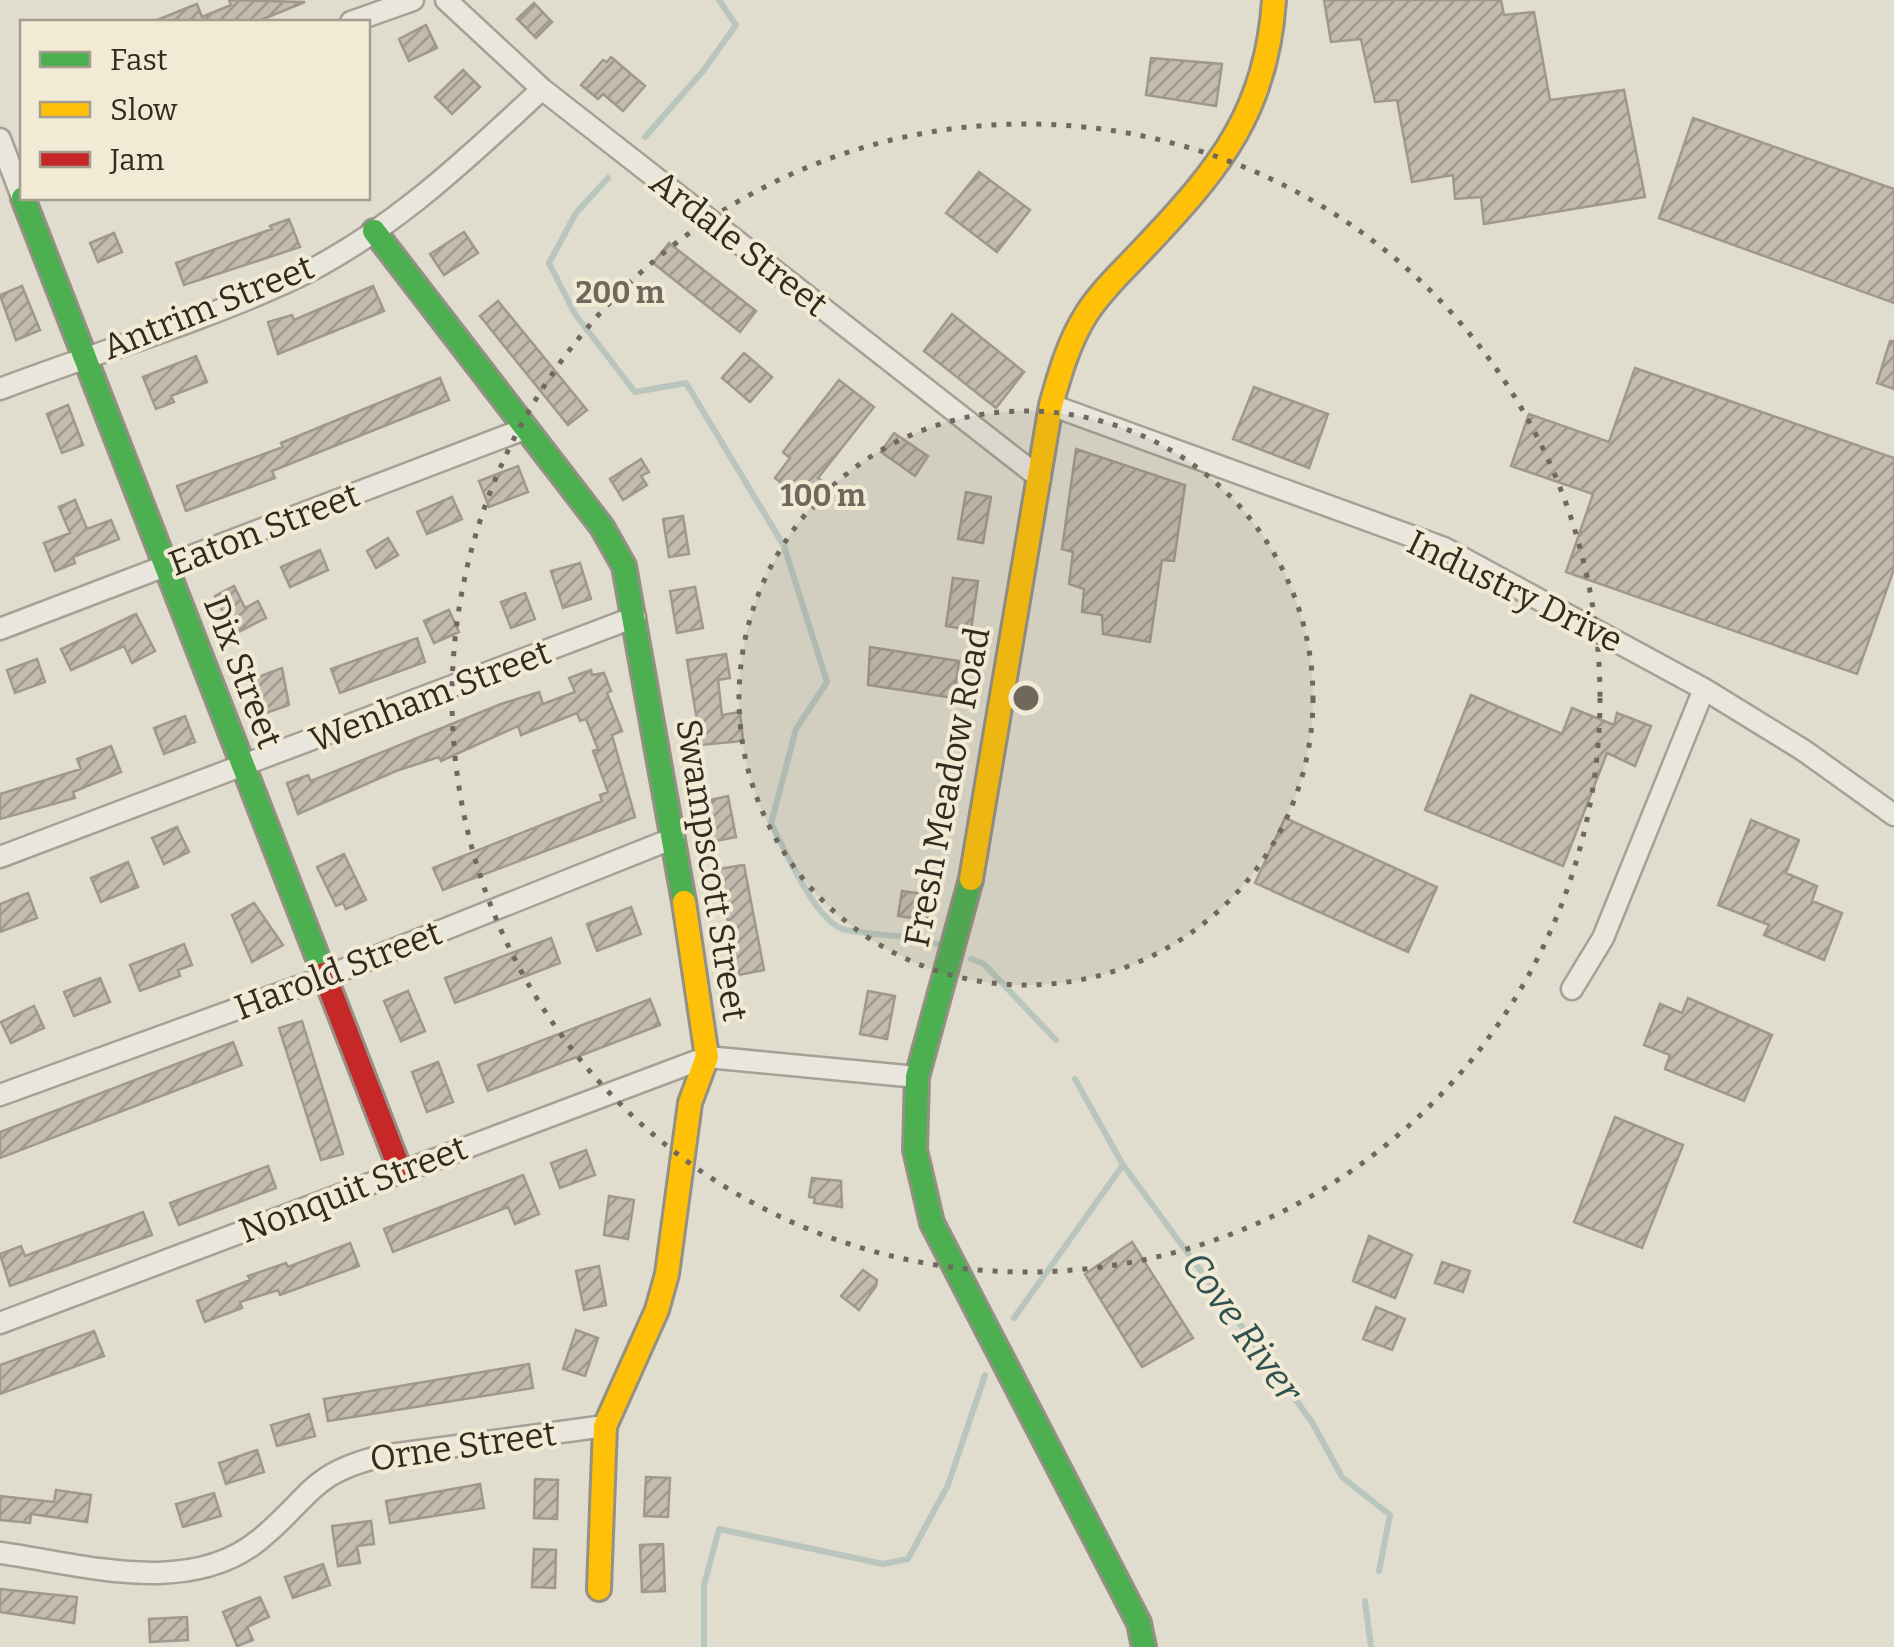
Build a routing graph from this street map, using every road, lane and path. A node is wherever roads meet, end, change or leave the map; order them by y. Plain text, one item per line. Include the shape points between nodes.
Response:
1 (412, 0) edge
2 (446, 0) edge
3 (1274, 9) edge
4 (356, 20) edge
5 (542, 89) junction
6 (6, 145) edge
7 (20, 190) edge
8 (23, 200) edge
9 (374, 232) junction
10 (85, 357) junction
11 (0, 389) edge
12 (1051, 405) junction
13 (526, 428) junction
14 (1040, 478) junction
15 (166, 566) junction
16 (635, 617) junction
17 (0, 628) edge
18 (1704, 689) junction
19 (242, 768) junction
20 (1894, 816) edge
21 (674, 838) junction
22 (0, 857) edge
23 (326, 977) junction
24 (1572, 989) dead end
25 (707, 1057) junction
26 (917, 1077) junction
27 (0, 1095) edge
28 (400, 1170) junction
29 (0, 1323) edge
30 (605, 1426) junction
31 (0, 1553) edge
32 (599, 1589) dead end
33 (1144, 1647) edge

1 - 4 street
2 - 5 street, Ardale Street
3 - 12 street, Fresh Meadow Road via 1264,80 1234,147 1101,293 1066,352
5 - 9 street, Antrim Street via 454,171
5 - 14 street, Ardale Street
6 - 7 street, Dix Street
8 - 10 street, Dix Street
9 - 10 street, Antrim Street via 288,281
9 - 13 street, Swampscott Street
10 - 11 street, Antrim Street
10 - 15 street, Dix Street
12 - 14 street, Fresh Meadow Road
12 - 18 street, Industry Drive via 1444,548
13 - 15 street, Eaton Street
13 - 16 street, Swampscott Street via 602,527 624,566
14 - 26 street, Fresh Meadow Road via 969,893
15 - 17 street, Eaton Street
15 - 19 street, Dix Street
16 - 19 street, Wenham Street
16 - 21 street, Swampscott Street
18 - 20 street, Industry Drive
18 - 24 street via 1603,938
19 - 22 street, Wenham Street
19 - 23 street, Dix Street
21 - 23 street, Harold Street
21 - 25 street, Swampscott Street
23 - 27 street, Harold Street
23 - 28 street, Dix Street
25 - 26 street
25 - 28 street, Nonquit Street
25 - 30 street, Swampscott Street via 690,1103 666,1274
26 - 33 street, Fresh Meadow Road via 915,1150 932,1222 1139,1623
28 - 29 street, Nonquit Street
30 - 31 street, Orne Street via 345,1464 315,1482 258,1541 204,1568 172,1573
30 - 32 street, Swampscott Street

